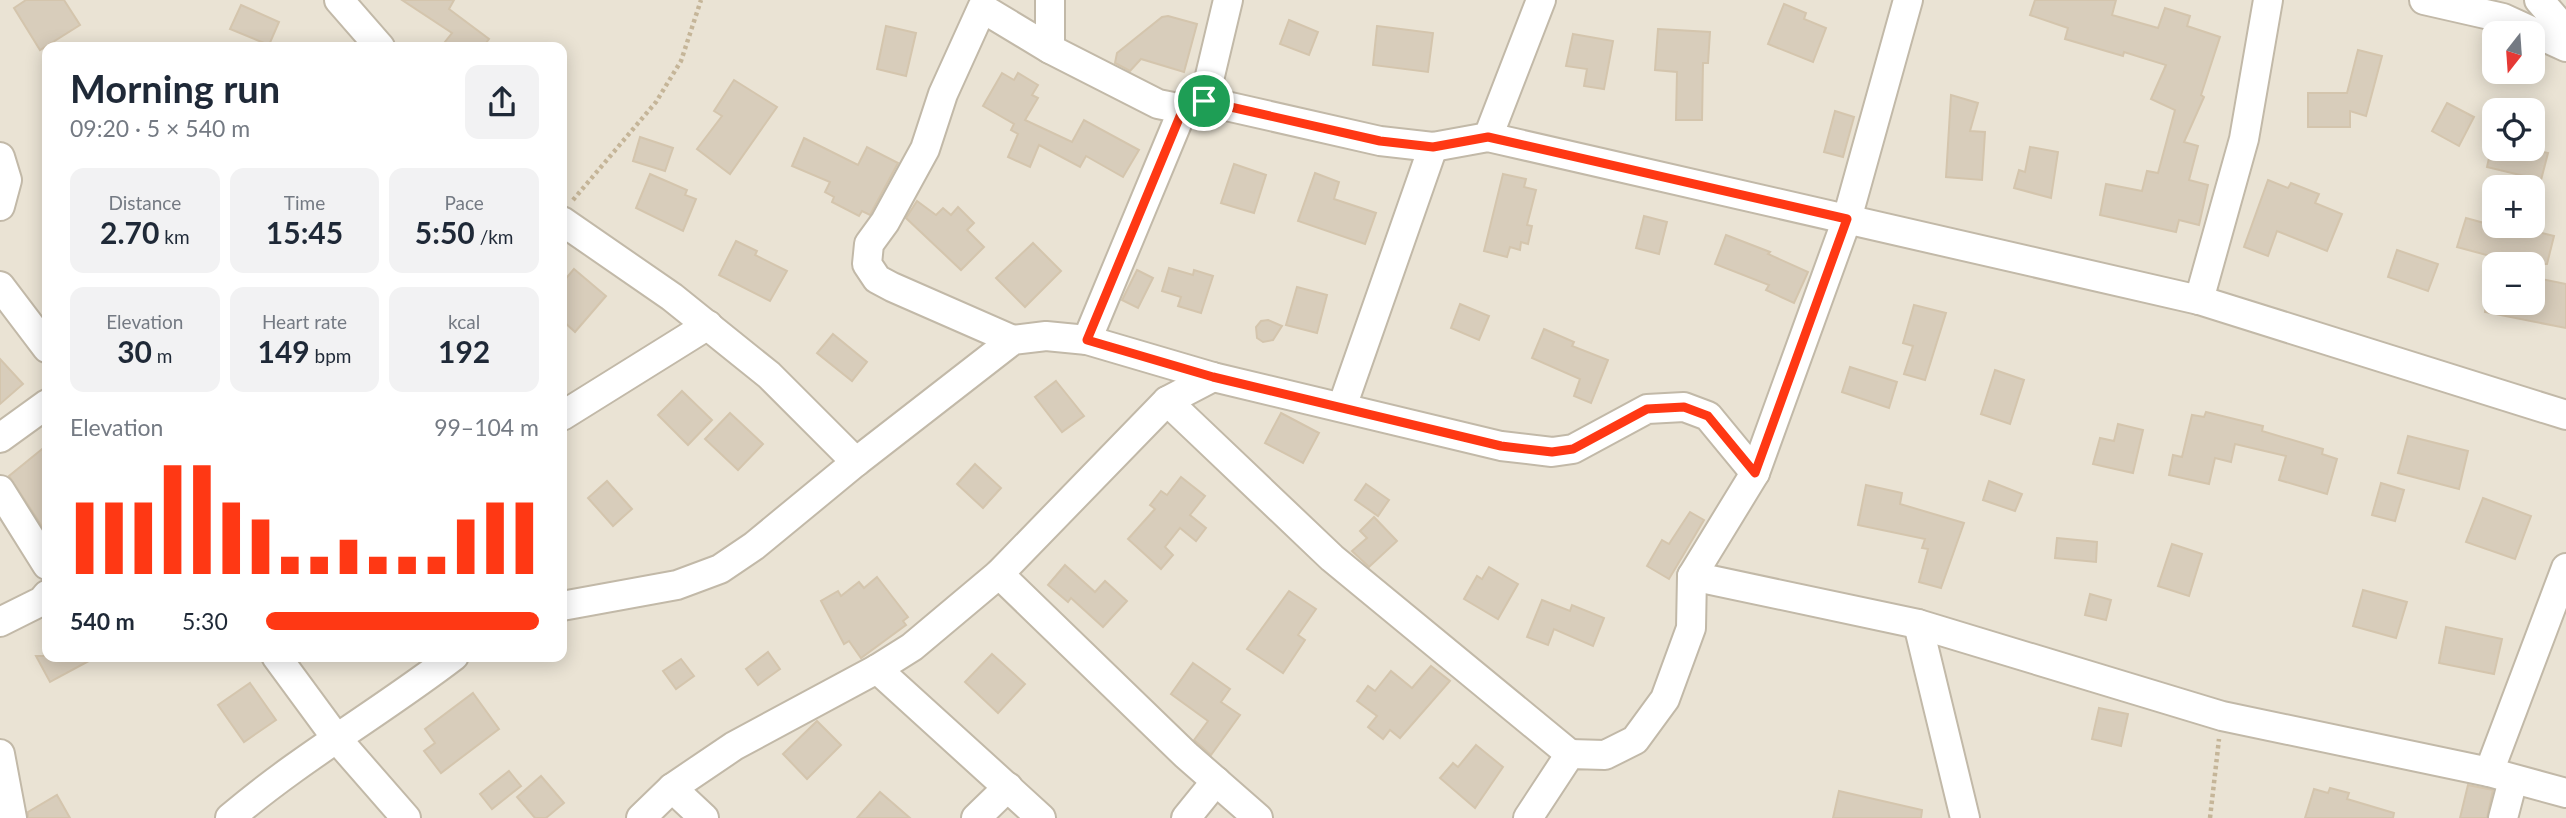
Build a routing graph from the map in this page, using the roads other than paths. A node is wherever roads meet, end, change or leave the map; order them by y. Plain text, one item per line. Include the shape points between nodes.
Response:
1 (339, 0) edge
2 (1050, 0) edge
3 (1228, 0) edge
4 (1541, 0) edge
5 (1908, 0) edge
6 (2268, 0) edge
7 (2424, 0) edge
8 (2539, 0) edge
9 (2566, 31) edge
10 (376, 42) edge
11 (2566, 47) edge
12 (1050, 49) junction
13 (1194, 105) junction
14 (1488, 137) junction
15 (1433, 147) junction
16 (0, 158) edge
17 (0, 206) edge
18 (567, 213) edge
19 (1847, 219) junction
20 (0, 286) edge
21 (2199, 300) junction
22 (708, 325) junction
23 (1013, 340) junction
24 (1087, 340) junction
25 (42, 341) edge
26 (1213, 377) junction
27 (1167, 401) junction
28 (1342, 407) junction
29 (42, 408) edge
30 (567, 413) edge
31 (2566, 415) edge
32 (0, 438) edge
33 (856, 461) junction
34 (1755, 473) junction
35 (0, 490) edge
36 (42, 557) edge
37 (2566, 568) edge
38 (999, 574) junction
39 (1692, 576) junction
40 (42, 601) edge
41 (567, 605) edge
42 (0, 622) edge
43 (1918, 624) junction
44 (280, 662) edge
45 (446, 662) edge
46 (877, 669) junction
47 (337, 739) junction
48 (0, 754) edge
49 (1570, 754) junction
50 (2501, 776) junction
51 (1216, 781) junction
52 (1008, 787) junction
53 (672, 788) junction
54 (2566, 793) edge
55 (12, 818) edge
56 (230, 818) edge
57 (405, 818) edge
58 (640, 818) edge
59 (704, 818) edge
60 (976, 818) edge
61 (1041, 818) edge
62 (1185, 818) edge
63 (1258, 818) edge
64 (1528, 818) edge
65 (1965, 818) edge
66 (2503, 818) edge

1 - 10 street
2 - 12 street
3 - 13 street
4 - 14 street
5 - 19 street
6 - 21 street via 2244,139
7 - 11 street via 2503,18
8 - 9 street
12 - 13 street via 1158,104
12 - 23 street via 982,8 943,94 925,149 869,244 867,264 877,279
13 - 15 street
13 - 24 street
14 - 15 street
14 - 19 street
15 - 28 street
16 - 17 street via 7,180
18 - 22 street
19 - 21 street
19 - 34 street
20 - 25 street
21 - 31 street
22 - 30 street
22 - 33 street via 769,375
23 - 24 street via 1046,336
23 - 33 street
24 - 26 street
26 - 27 street
26 - 28 street
27 - 38 street
27 - 49 street via 1332,558
28 - 34 street via 1501,446 1552,452 1573,449 1647,409 1684,407 1708,416
29 - 32 street
33 - 41 street via 720,569 677,585
34 - 39 street
35 - 36 street
37 - 50 street
38 - 46 street via 912,647
38 - 51 street
39 - 43 street
39 - 49 street via 1691,628 1665,699 1635,740 1605,755
40 - 42 street
43 - 50 street via 2222,716
43 - 65 street
44 - 47 street
45 - 47 street
46 - 52 street
46 - 53 street via 734,746
47 - 56 street via 268,785
47 - 57 street
48 - 55 street
49 - 64 street
50 - 54 street
50 - 66 street
51 - 62 street
51 - 63 street
52 - 60 street
52 - 61 street
53 - 58 street
53 - 59 street

